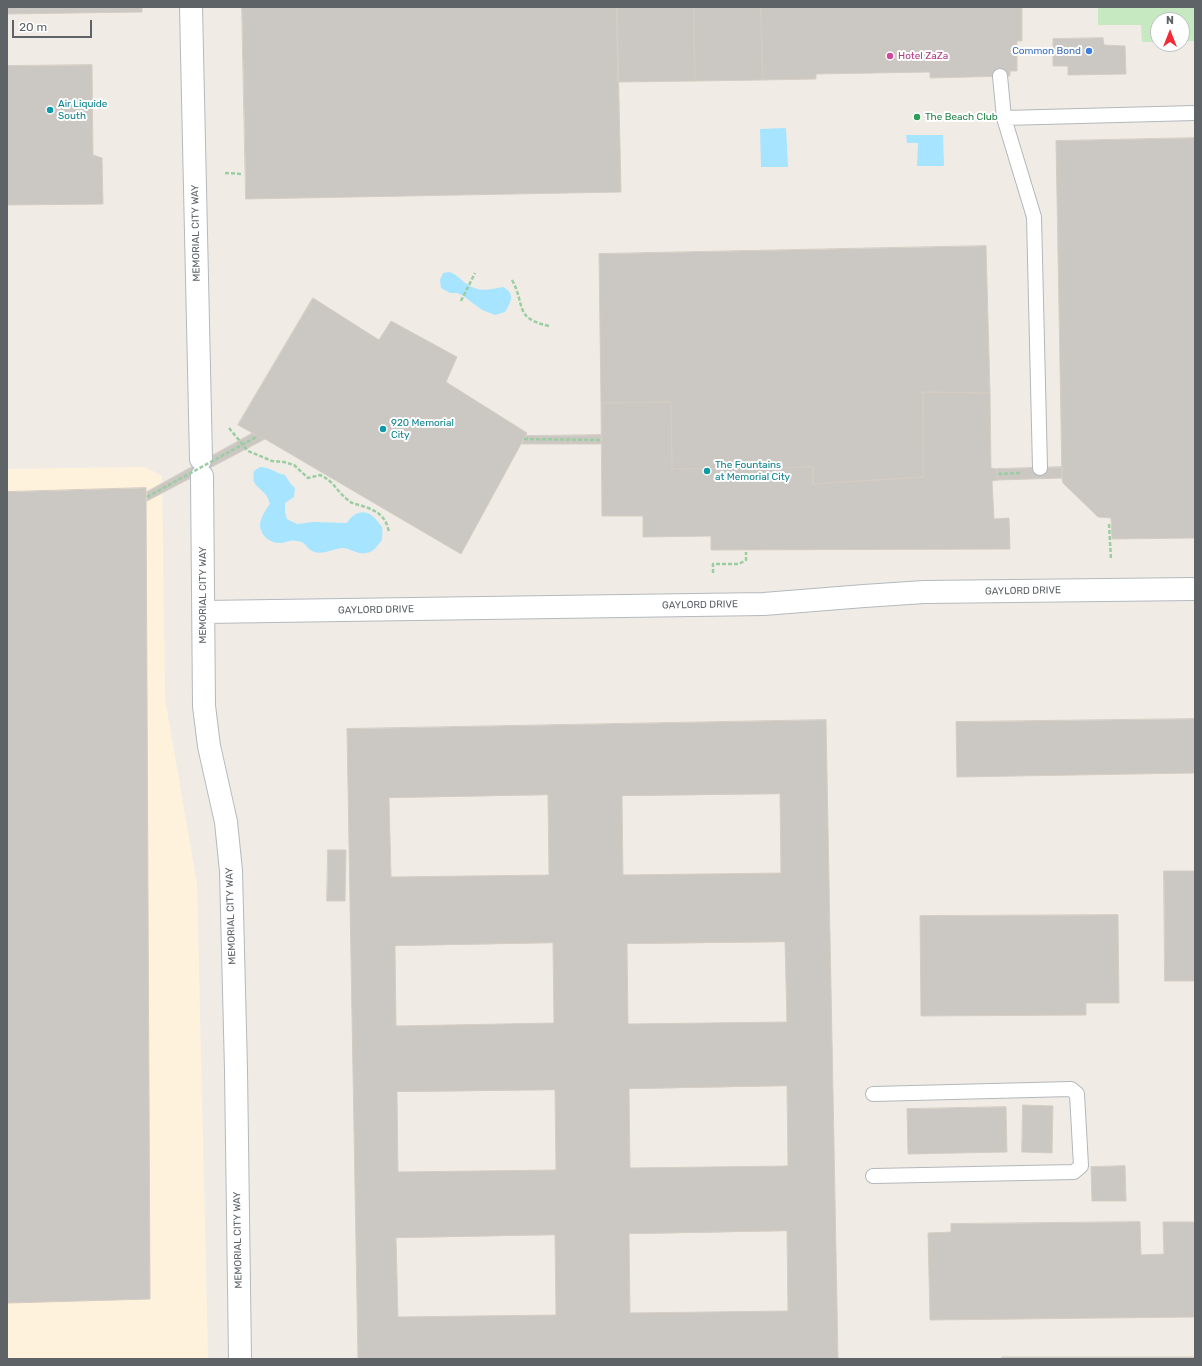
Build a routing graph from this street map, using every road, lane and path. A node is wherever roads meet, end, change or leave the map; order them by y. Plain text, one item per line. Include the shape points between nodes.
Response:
1 (191, 7) edge
2 (1000, 76) dead end
3 (1195, 113) edge
4 (1004, 118) junction
5 (225, 173) dead end
6 (243, 174) dead end
7 (475, 273) dead end
8 (512, 280) dead end
9 (461, 301) dead end
10 (549, 326) dead end
11 (230, 428) dead end
12 (258, 436) dead end
13 (524, 439) dead end
14 (602, 440) dead end
15 (1040, 468) dead end
16 (147, 497) dead end
17 (1109, 524) dead end
18 (390, 533) dead end
19 (746, 552) dead end
20 (1111, 560) dead end
21 (713, 573) dead end
22 (1195, 589) edge
23 (204, 612) junction
24 (873, 1094) dead end
25 (873, 1176) dead end
26 (240, 1359) edge

1 - 23 street, MEMORIAL CITY WAY
2 - 4 lane
3 - 4 lane
4 - 15 lane via 1034,217
5 - 6 path
7 - 9 path
8 - 10 path via 521,308 527,317
11 - 18 path via 248,452 272,461 294,465 308,478 320,475 329,479 347,500 383,516
12 - 16 path, bridge
13 - 14 path
17 - 20 path
19 - 21 path via 746,560 740,564 713,564
22 - 23 street, GAYLORD DRIVE via 924,592 756,604
23 - 26 street, MEMORIAL CITY WAY via 204,706 209,746 226,822 231,871
24 - 25 lane via 1071,1089 1077,1094 1081,1166 1074,1172

